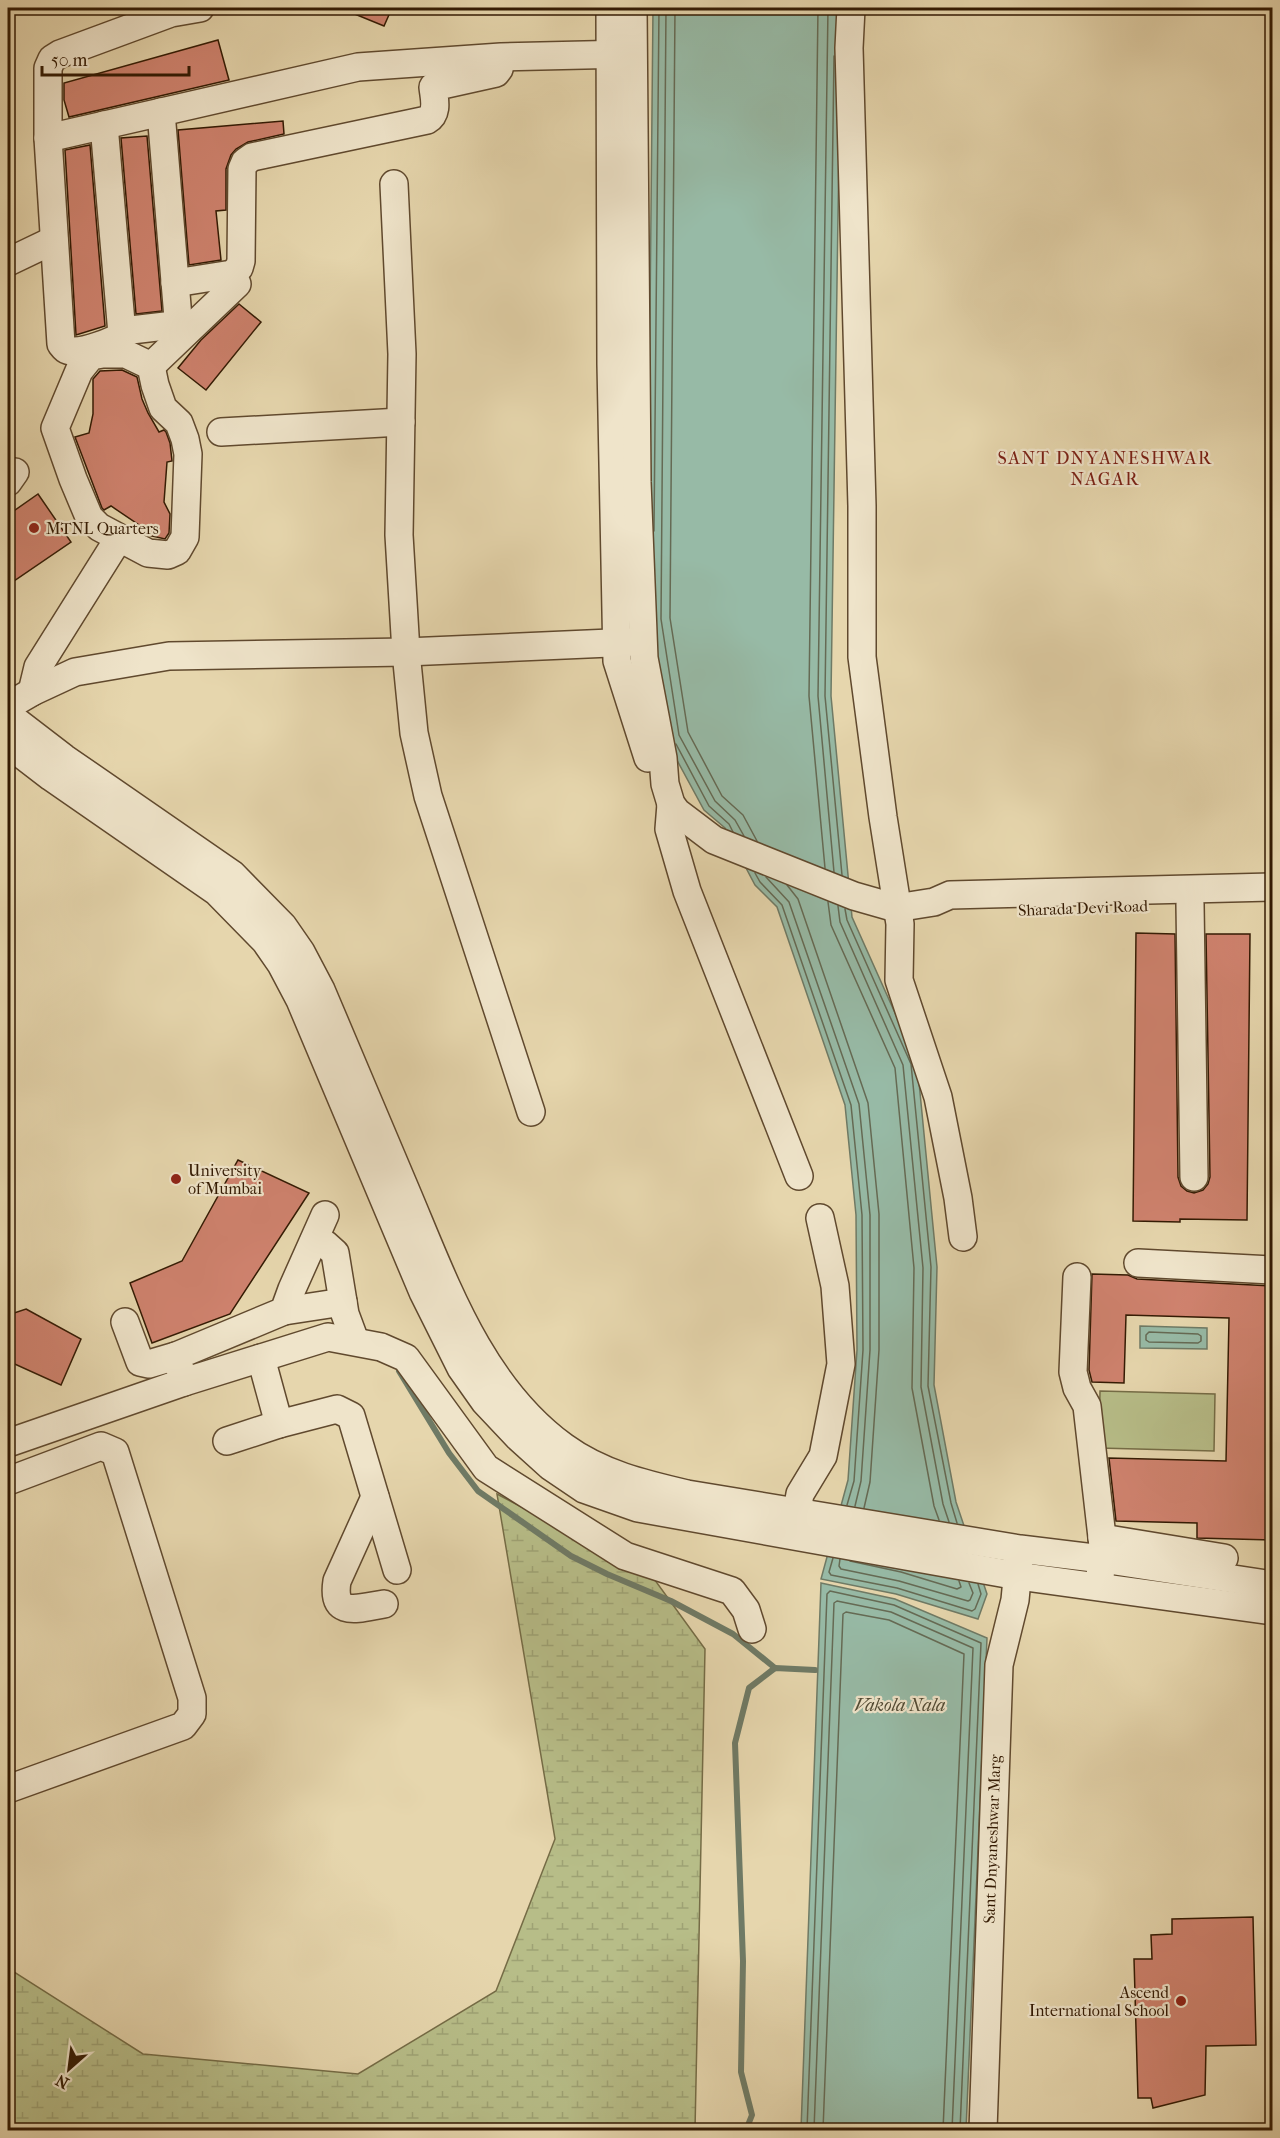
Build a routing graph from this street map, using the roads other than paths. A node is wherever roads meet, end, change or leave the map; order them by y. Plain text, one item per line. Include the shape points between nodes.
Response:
1 (200, 8) edge
2 (610, 8) edge
3 (633, 8) edge
4 (851, 8) edge
5 (621, 54) junction
6 (431, 74) junction
7 (161, 112) junction
8 (104, 125) junction
9 (48, 138) junction
10 (394, 184) dead end
11 (54, 240) junction
12 (8, 262) edge
13 (175, 283) junction
14 (237, 284) dead end
15 (122, 333) junction
16 (151, 366) junction
17 (401, 422) junction
18 (221, 432) dead end
19 (119, 538) junction
20 (630, 642) junction
21 (406, 652) junction
22 (32, 692) junction
23 (8, 706) edge
24 (8, 715) edge
25 (8, 744) edge
26 (37, 752) junction
27 (668, 794) junction
28 (1272, 887) edge
29 (1152, 898) junction
30 (1190, 904) junction
31 (1272, 905) edge
32 (896, 908) junction
33 (531, 1112) dead end
34 (799, 1176) dead end
35 (1194, 1177) dead end
36 (325, 1215) dead end
37 (820, 1218) dead end
38 (963, 1237) dead end
39 (314, 1241) junction
40 (1138, 1263) dead end
41 (1272, 1270) edge
42 (1077, 1277) dead end
43 (434, 1287) junction
44 (343, 1302) junction
45 (284, 1311) junction
46 (125, 1322) dead end
47 (355, 1341) junction
48 (176, 1356) junction
49 (261, 1358) junction
50 (184, 1382) junction
51 (279, 1424) junction
52 (227, 1441) dead end
53 (8, 1443) edge
54 (8, 1481) edge
55 (375, 1497) junction
56 (799, 1511) junction
57 (1102, 1548) junction
58 (1020, 1549) junction
59 (397, 1570) dead end
60 (1018, 1576) junction
61 (1272, 1585) edge
62 (1100, 1587) junction
63 (384, 1604) dead end
64 (1272, 1611) edge
65 (752, 1629) dead end
66 (8, 1789) edge
67 (983, 2130) edge

1 - 9 street via 171,13 52,59 48,68
2 - 5 street
3 - 5 street
4 - 32 street via 862,657
5 - 6 street via 501,57
5 - 20 street
6 - 7 street via 358,67
6 - 13 street via 435,112 427,120 252,157 245,162 239,268 232,274
7 - 8 street
7 - 13 street
8 - 9 street
8 - 15 street
9 - 11 street
10 - 17 street
11 - 12 street
11 - 15 street via 61,344 65,350 74,352 115,340
13 - 15 street via 178,318 174,325
14 - 16 street
16 - 19 street via 163,408 179,423 188,454 185,537 177,551 168,555 148,553
16 - 19 street via 126,354 91,356 79,370 55,428 89,517
17 - 18 street
17 - 21 street via 399,535
19 - 22 street via 38,667
20 - 21 street
20 - 27 street via 617,661 638,689 648,756
21 - 22 street via 169,656 75,672
21 - 33 street via 414,734 428,796
22 - 23 street
24 - 26 street
25 - 26 street
26 - 43 street via 232,874 283,926 321,990
27 - 32 street via 677,812 714,840 854,896
27 - 34 street via 669,829 687,891
28 - 29 street
29 - 30 street, Sharada Devi Road
29 - 32 street, Sharada Devi Road via 955,912 934,902
30 - 31 street, Sharada Devi Road
30 - 35 street
32 - 38 street via 901,932 899,980 938,1097
36 - 39 street
37 - 56 street via 835,1286 841,1364 823,1456 800,1494
39 - 44 street via 335,1253
39 - 45 street
40 - 41 street
42 - 57 street via 1073,1372 1087,1406
43 - 56 street via 498,1380 534,1421 565,1447 637,1483
43 - 60 street via 461,1368 485,1402 550,1466 584,1489 639,1508
44 - 45 street
44 - 47 street
45 - 48 street
46 - 48 street via 140,1362 149,1365
47 - 49 street via 328,1337
47 - 65 street via 406,1358 486,1468 625,1556 732,1591 746,1610
48 - 50 street
49 - 50 street
49 - 51 street
50 - 53 street
51 - 52 street
51 - 55 street via 337,1409 351,1416
54 - 66 street via 101,1446 115,1452 192,1698 192,1714 183,1726
55 - 59 street
55 - 63 street via 337,1581 335,1595 340,1605 350,1610
56 - 58 street
57 - 58 street
57 - 61 street via 1168,1559 1224,1560
57 - 62 street
58 - 60 street, Sant Dnyaneshwar Marg
60 - 62 street
60 - 67 street, Sant Dnyaneshwar Marg via 999,1665
62 - 64 street

